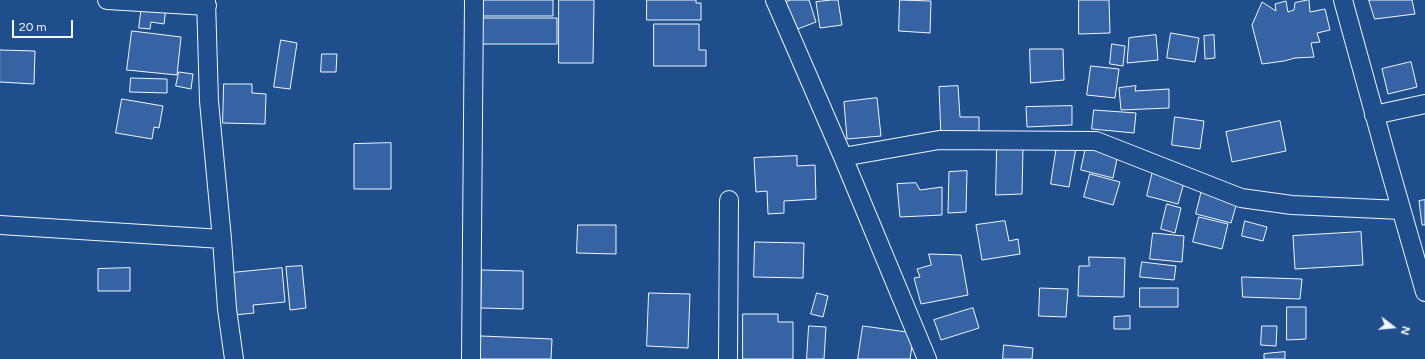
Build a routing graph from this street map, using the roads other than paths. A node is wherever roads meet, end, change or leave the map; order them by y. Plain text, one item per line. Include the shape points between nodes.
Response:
1 (107, 0) edge
2 (474, 0) edge
3 (775, 0) edge
4 (1343, 0) edge
5 (206, 3) edge
6 (1425, 104) edge
7 (1374, 115) junction
8 (842, 157) junction
9 (729, 200) dead end
10 (1401, 210) junction
11 (0, 226) edge
12 (222, 239) junction
13 (1419, 247) edge
14 (1425, 292) edge
15 (234, 359) edge
16 (470, 359) edge
17 (728, 359) edge
18 (927, 359) edge

1 - 5 street
2 - 16 street
3 - 8 street
4 - 7 street
5 - 12 street via 209,101
6 - 7 street
7 - 10 street
8 - 10 street via 939,140 1096,141 1241,198 1292,205
8 - 18 street
9 - 17 street
10 - 13 street
11 - 12 street
12 - 15 street
13 - 14 street

